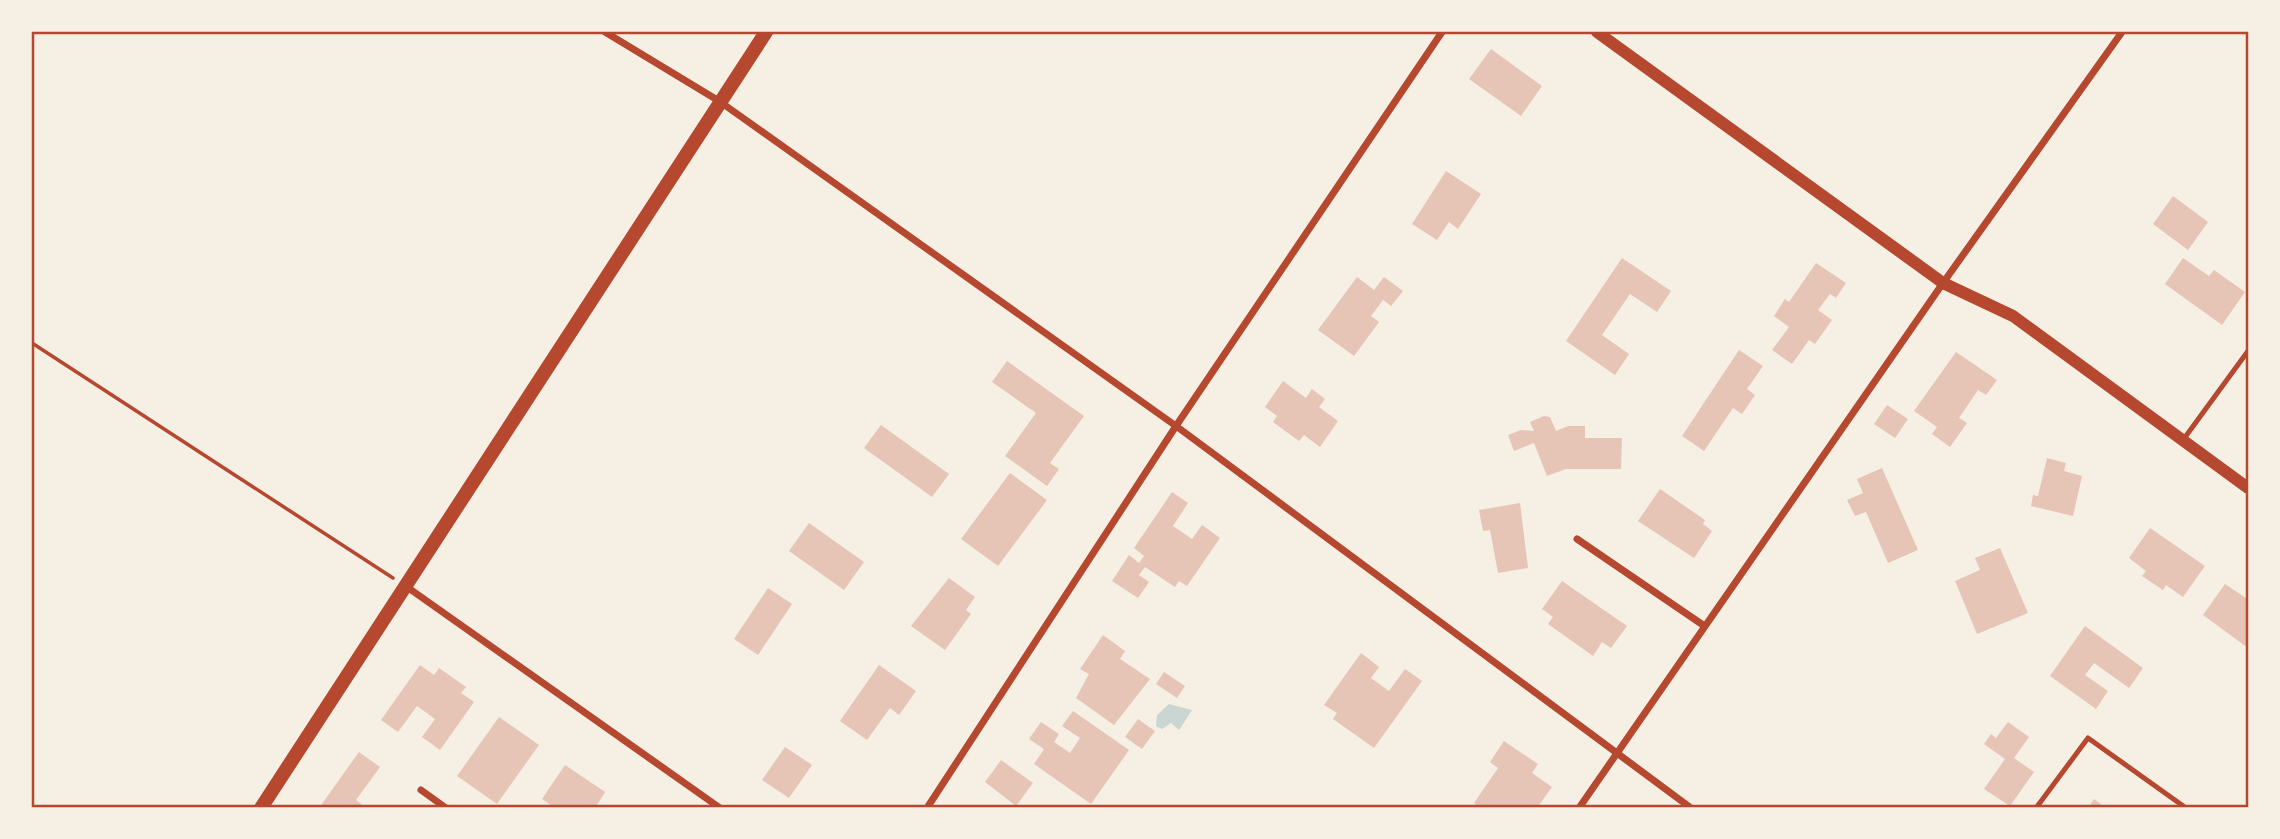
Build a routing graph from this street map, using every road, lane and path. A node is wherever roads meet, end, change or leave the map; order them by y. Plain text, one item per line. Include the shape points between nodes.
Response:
1 (605, 32) edge
2 (766, 32) edge
3 (1442, 32) edge
4 (1597, 32) edge
5 (2122, 32) edge
6 (719, 101) junction
7 (1943, 283) junction
8 (32, 343) edge
9 (2249, 351) edge
10 (1175, 426) junction
11 (2183, 440) junction
12 (2249, 488) edge
13 (1577, 539) dead end
14 (407, 587) junction
15 (1703, 625) junction
16 (1615, 752) junction
17 (421, 790) dead end
18 (261, 807) edge
19 (446, 807) edge
20 (720, 807) edge
21 (928, 807) edge
22 (1579, 807) edge
23 (1691, 807) edge
24 (2036, 807) edge
25 (2186, 807) edge

1 - 6 street
2 - 6 main road
3 - 10 street
4 - 7 street
5 - 7 street
6 - 10 street
6 - 14 main road
7 - 11 street via 2013,316
7 - 15 street
8 - 14 path
9 - 11 lane
10 - 16 street
10 - 21 street
11 - 12 street
13 - 15 street
14 - 18 main road
14 - 20 street
15 - 16 street
16 - 22 street
16 - 23 street
17 - 19 street
24 - 25 lane via 2088,738

